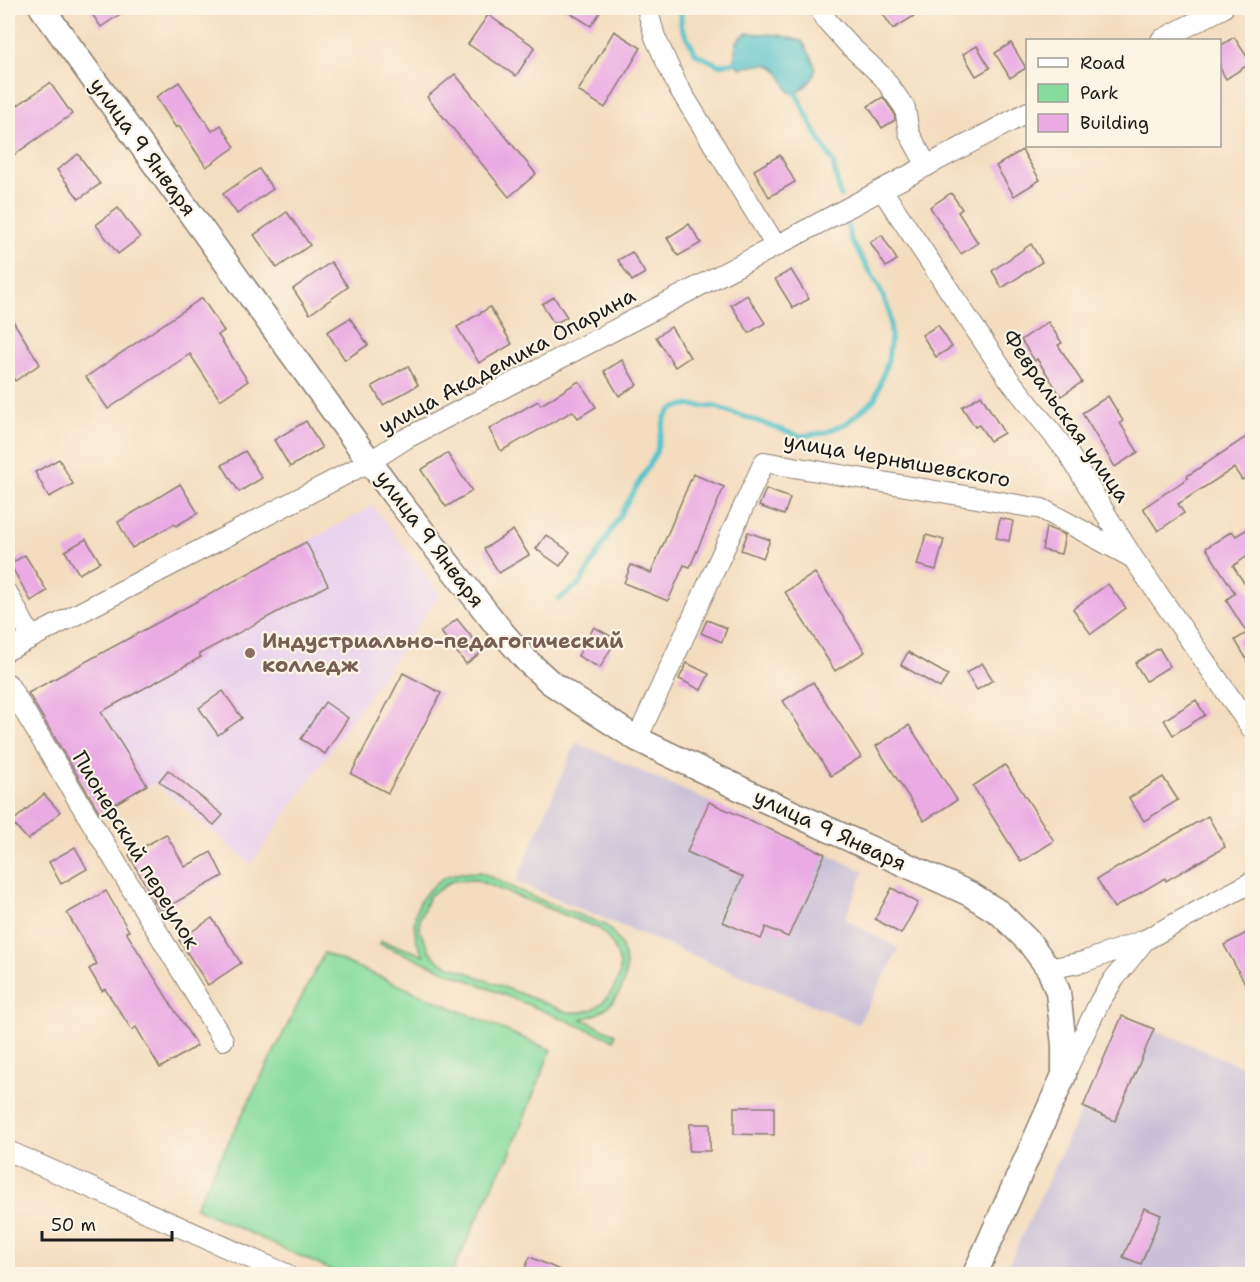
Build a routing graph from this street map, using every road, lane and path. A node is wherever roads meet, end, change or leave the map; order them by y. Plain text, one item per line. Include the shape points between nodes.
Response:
1 (42, 8) edge
2 (647, 8) edge
3 (819, 8) edge
4 (1223, 8) edge
5 (1163, 39) edge
6 (1026, 113) edge
7 (927, 166) junction
8 (882, 190) junction
9 (776, 246) junction
10 (371, 462) junction
11 (1133, 558) junction
12 (8, 594) edge
13 (32, 637) junction
14 (8, 650) edge
15 (8, 684) edge
16 (1252, 729) edge
17 (638, 739) junction
18 (1252, 882) edge
19 (1145, 940) junction
20 (1048, 969) junction
21 (223, 1040) dead end
22 (1064, 1075) junction
23 (8, 1152) edge
24 (286, 1275) edge
25 (975, 1275) edge

1 - 10 main road, улица 9 Января
2 - 9 street via 677,85
3 - 7 street via 848,44 884,77 904,108 909,133
4 - 5 street
6 - 7 street, улица Академика Опарина
7 - 8 street, улица Академика Опарина
8 - 9 street, улица Академика Опарина
8 - 11 street, Февральская улица via 1008,378 1068,453
9 - 10 street, улица Академика Опарина via 405,439
10 - 13 street, улица Академика Опарина
10 - 17 main road, улица 9 Января via 527,661 575,699
11 - 16 street, Февральская улица
11 - 17 street, улица Чернышевского via 1042,509 764,462
12 - 13 street
13 - 14 street, улица Академика Опарина
15 - 21 street, Пионерский переулок
17 - 20 main road, улица 9 Января via 970,894 1000,913 1029,942
18 - 19 street
19 - 20 street via 1083,962
19 - 22 street via 1100,1001
20 - 22 main road, улица 9 Января via 1060,1002
22 - 25 main road
23 - 24 street

